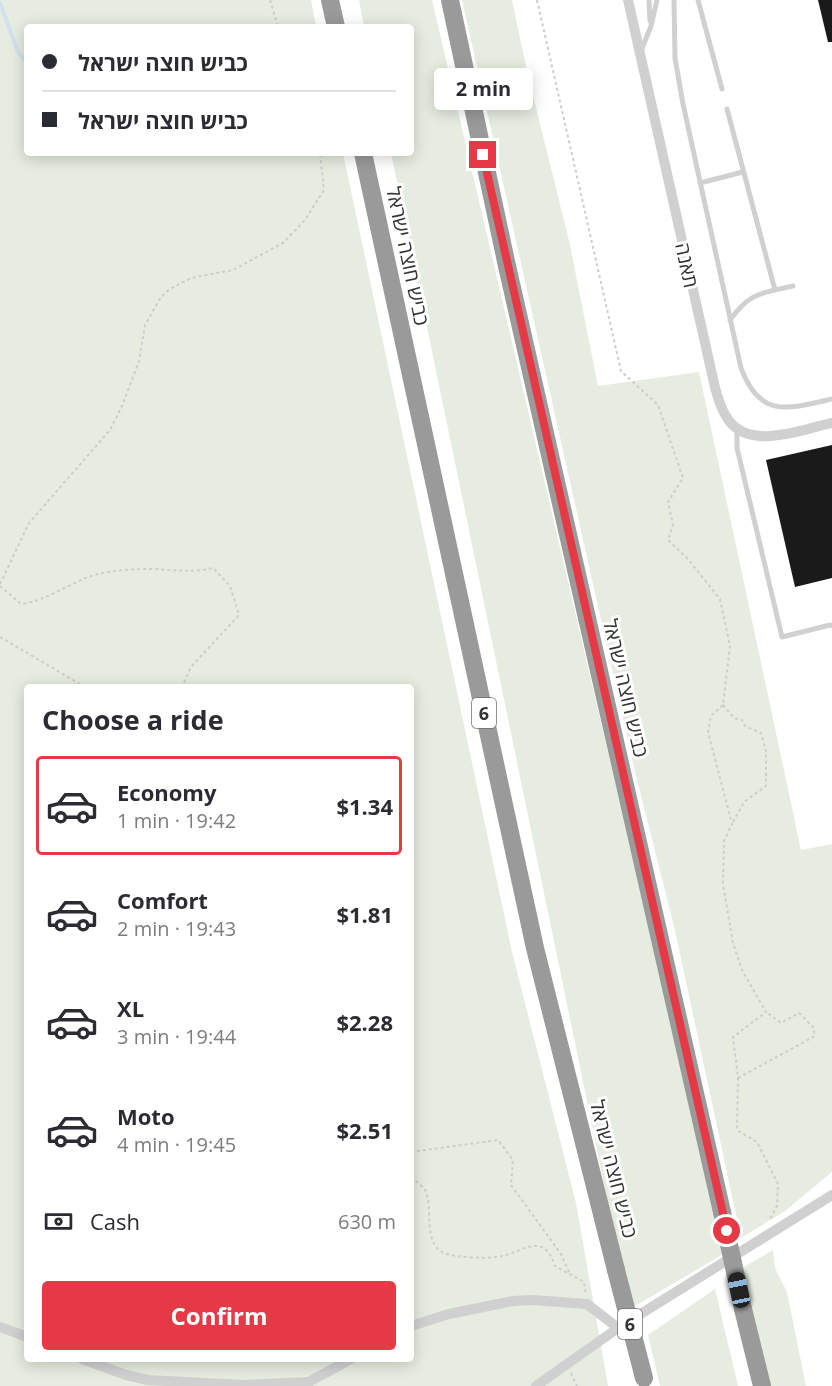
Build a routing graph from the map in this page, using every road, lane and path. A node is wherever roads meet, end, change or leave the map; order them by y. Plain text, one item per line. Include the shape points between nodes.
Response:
1 (270, 0) edge
2 (330, 0) edge
3 (450, 0) edge
4 (537, 0) edge
5 (628, 0) edge
6 (649, 0) edge
7 (657, 0) edge
8 (674, 0) edge
9 (698, 0) edge
10 (277, 24) edge
11 (335, 24) edge
12 (651, 26) junction
13 (640, 53) junction
14 (722, 89) dead end
15 (727, 109) dead end
16 (320, 156) edge
17 (364, 156) edge
18 (743, 172) junction
19 (700, 183) junction
20 (793, 286) dead end
21 (775, 290) junction
22 (730, 320) junction
23 (832, 399) edge
24 (832, 423) edge
25 (737, 429) junction
26 (0, 585) edge
27 (832, 626) edge
28 (0, 637) edge
29 (80, 684) edge
30 (183, 684) edge
31 (723, 705) junction
32 (732, 824) junction
33 (766, 1012) junction
34 (738, 1078) junction
35 (414, 1152) edge
36 (414, 1180) edge
37 (832, 1187) edge
38 (832, 1196) edge
39 (759, 1241) junction
40 (569, 1272) junction
41 (584, 1282) dead end
42 (414, 1325) edge
43 (0, 1327) edge
44 (618, 1328) junction
45 (24, 1336) edge
46 (90, 1362) edge
47 (345, 1362) edge
48 (645, 1382) edge
49 (305, 1384) edge
50 (536, 1386) edge
51 (762, 1386) edge

1 - 10 path
2 - 11 highway
3 - 51 highway, כביש חוצה ישראל, bridge
4 - 31 path via 621,371 658,405 683,478 668,502 673,525 668,540 720,599 730,646
5 - 13 street, תאנה
6 - 12 lane
7 - 12 lane
8 - 19 lane via 675,58
9 - 14 lane
12 - 13 lane
13 - 25 street, תאנה via 714,383 724,413
15 - 18 lane
16 - 26 path via 324,190 305,220 283,243 233,270 191,278 161,297 145,324 139,361 110,430 29,524
17 - 48 highway, כביש חוצה ישראל / 6, bridge via 535,948
18 - 19 lane
18 - 21 lane
19 - 22 lane
20 - 21 lane
21 - 22 lane via 755,295
22 - 23 lane via 741,368 756,396 779,407
24 - 25 street via 765,436
25 - 27 lane via 737,448 782,637
26 - 30 path via 21,604 35,602 99,574 150,569 197,572 213,568 230,586 239,615 191,667
28 - 29 path
31 - 32 path via 711,716 708,732
31 - 32 path via 734,718 762,734 766,751 766,786 744,802
32 - 33 path via 724,841 723,884 728,916 742,970
33 - 34 path via 733,1037
33 - 34 path via 781,1023 799,1014 813,1027 815,1036
34 - 39 path via 737,1130 757,1142 778,1184 777,1206
35 - 40 path via 498,1140 513,1160 511,1185 561,1254
36 - 40 path via 424,1188 430,1208 429,1229 442,1252 456,1256 502,1256 531,1245 551,1253 555,1266
37 - 39 street
38 - 39 street
39 - 44 street
40 - 41 path
42 - 44 street via 513,1300 532,1300 587,1304
43 - 45 street
44 - 50 street
46 - 49 street via 148,1380
47 - 49 street

